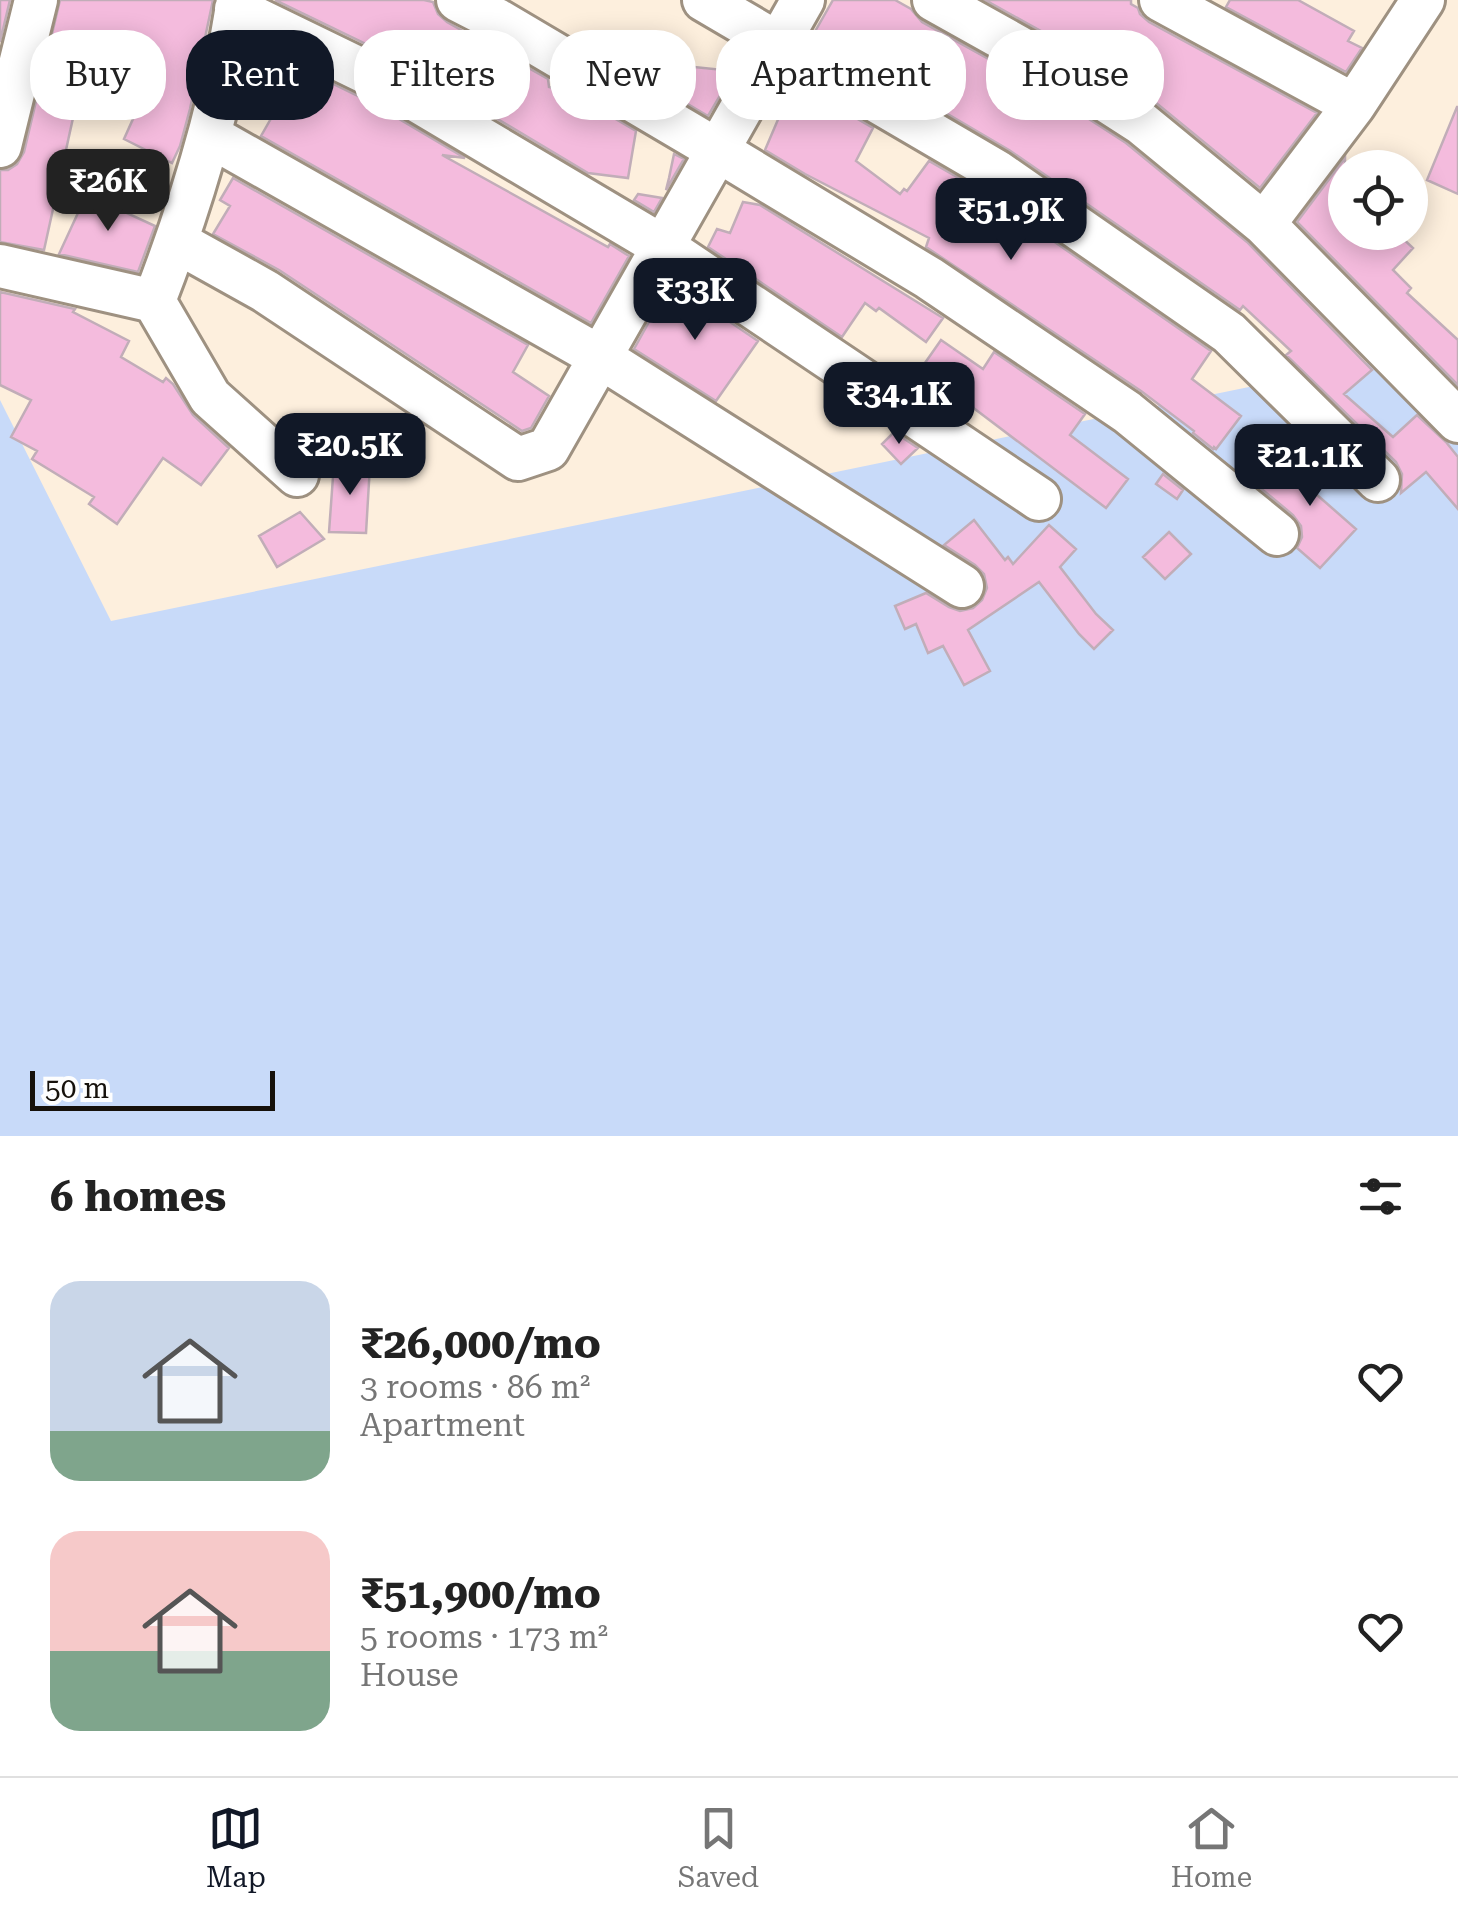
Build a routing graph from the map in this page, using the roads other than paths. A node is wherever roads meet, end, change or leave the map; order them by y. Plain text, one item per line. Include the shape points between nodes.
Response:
1 (36, 0) edge
2 (458, 0) edge
3 (704, 0) edge
4 (803, 0) edge
5 (934, 0) edge
6 (1161, 0) edge
7 (1423, 0) edge
8 (237, 4) edge
9 (757, 30) edge
10 (785, 30) edge
11 (1354, 105) junction
12 (734, 120) edge
13 (910, 120) edge
14 (210, 136) junction
15 (0, 146) edge
16 (717, 150) junction
17 (1264, 224) junction
18 (177, 242) junction
19 (662, 246) junction
20 (0, 266) edge
21 (154, 301) junction
22 (600, 357) junction
23 (1458, 420) edge
24 (297, 475) dead end
25 (1378, 480) dead end
26 (1038, 499) dead end
27 (1277, 534) dead end
28 (962, 586) dead end

1 - 15 street
2 - 16 street
3 - 9 street
4 - 10 street
5 - 17 street via 1141,123
6 - 11 street
7 - 11 street
8 - 14 street
8 - 19 street via 384,81
11 - 17 street
12 - 16 street
13 - 25 street via 996,171 1229,333
14 - 18 street
14 - 22 street
16 - 19 street
16 - 27 street via 929,278 1127,412
17 - 23 street
18 - 21 street
18 - 22 street via 265,291 518,460 548,449
19 - 22 street
19 - 26 street
20 - 21 street
21 - 24 street via 210,398
22 - 28 street

